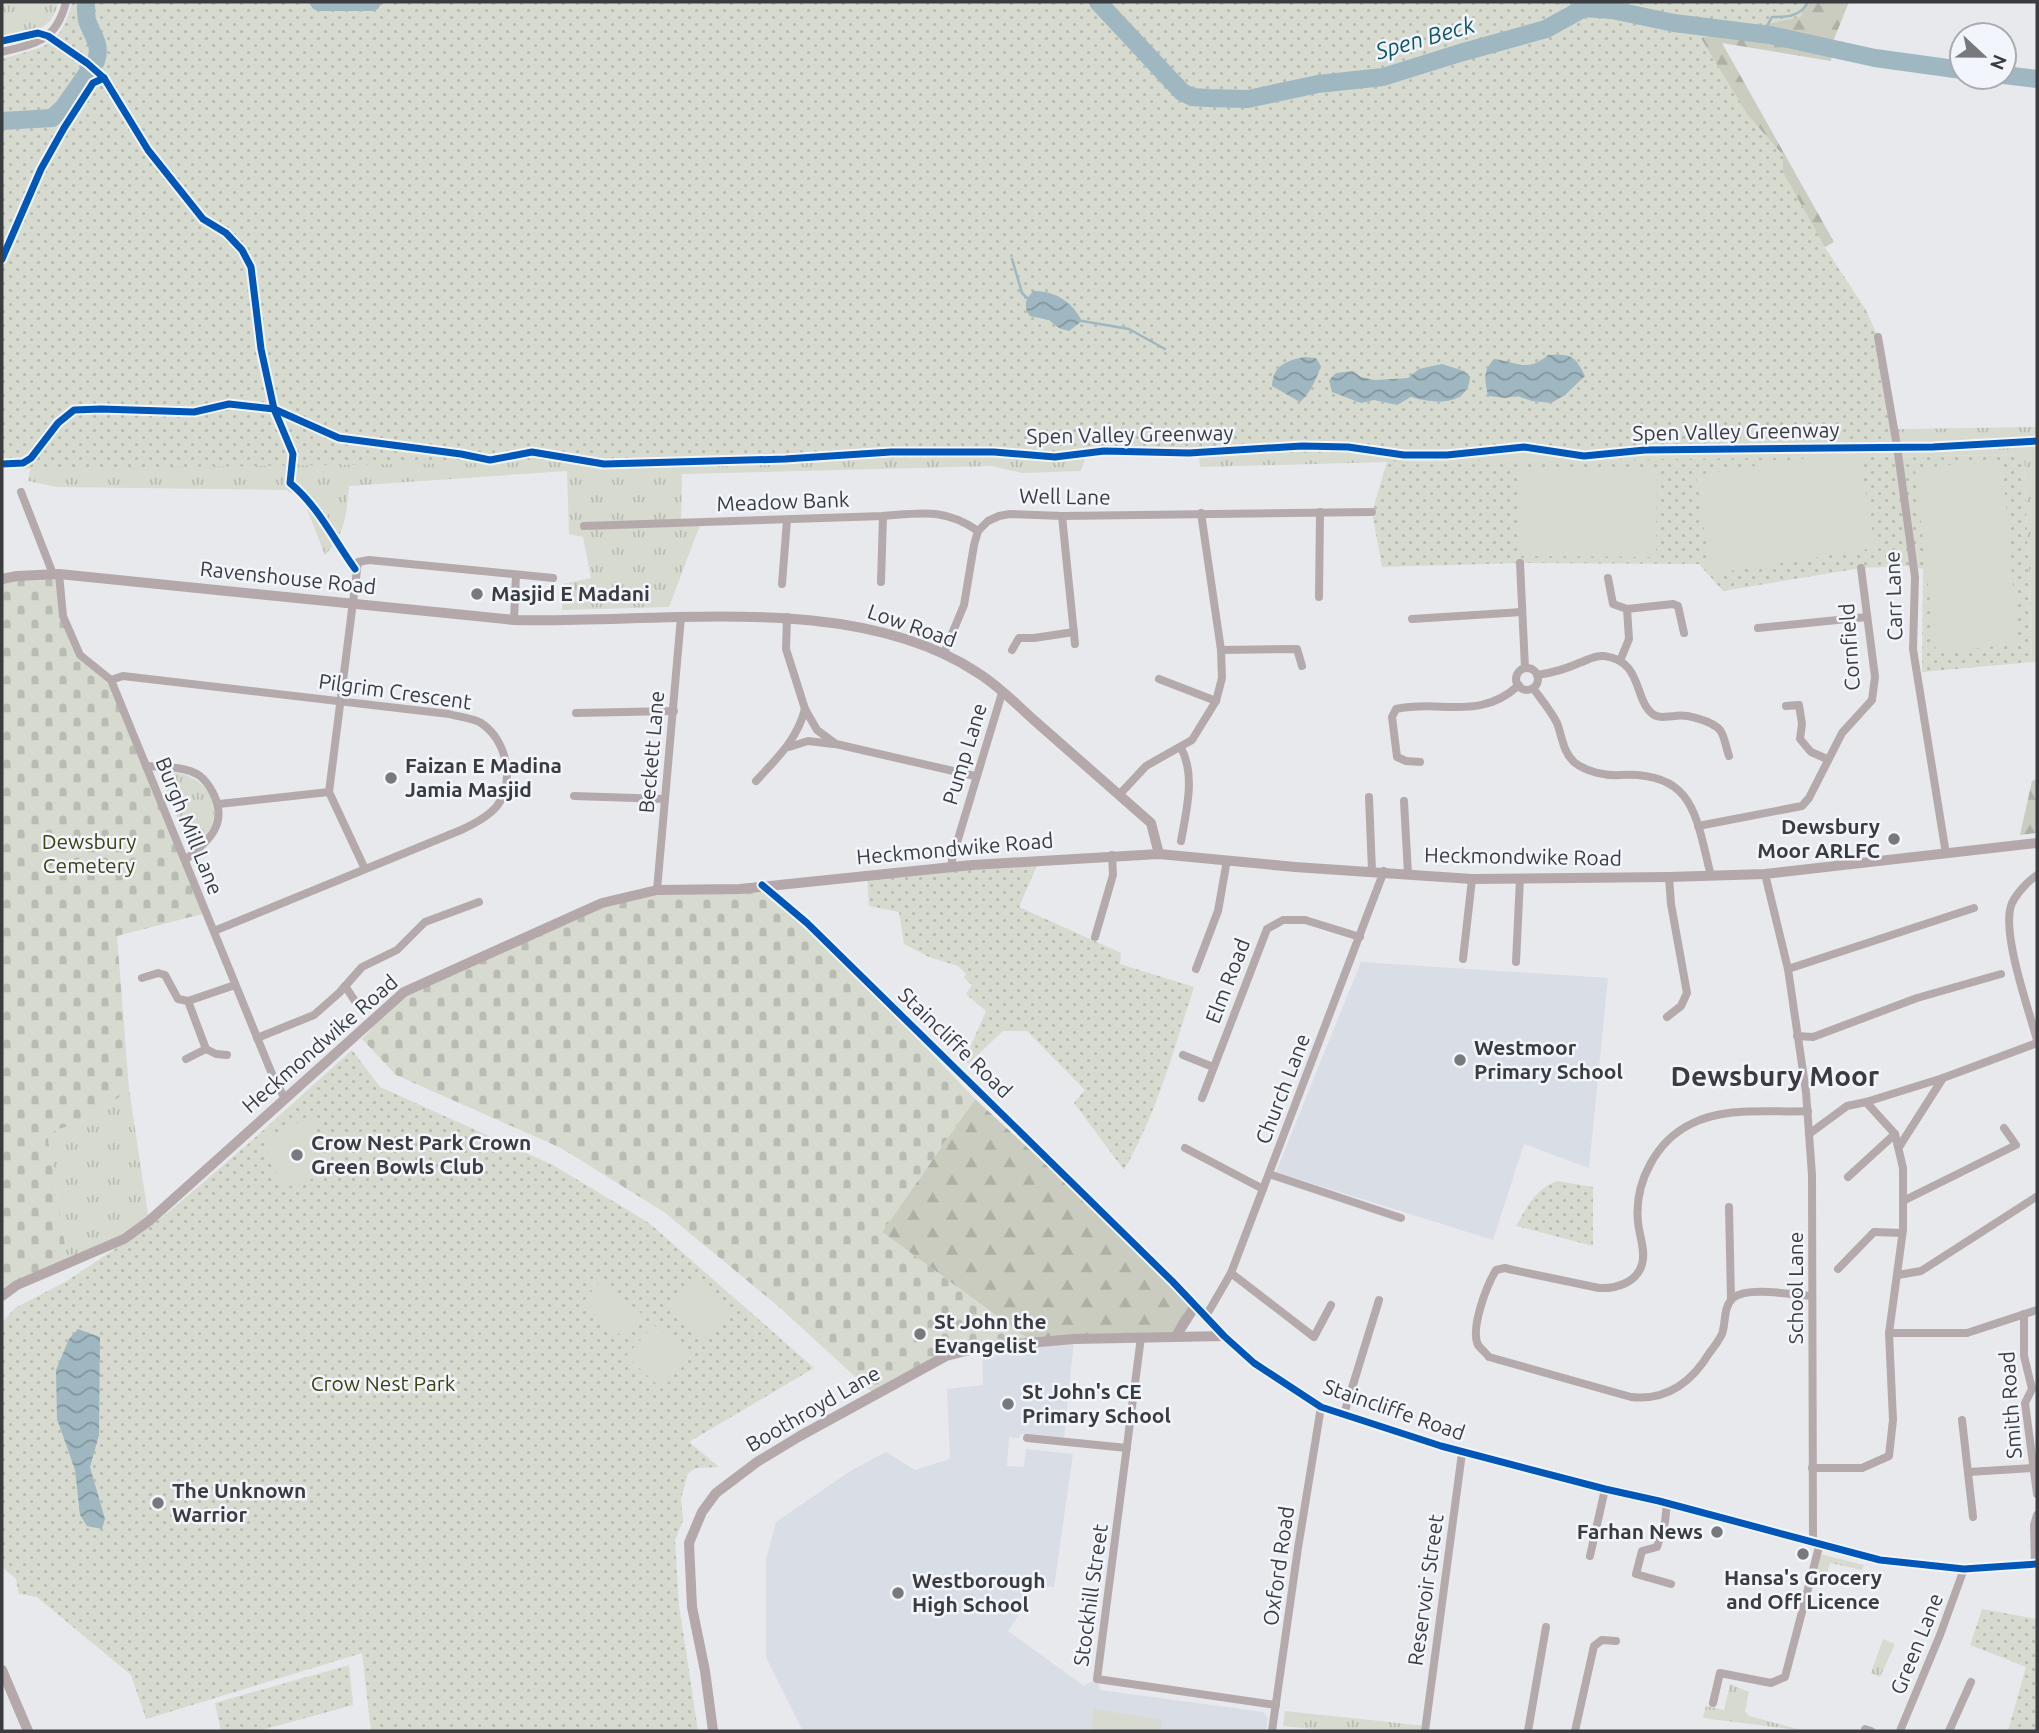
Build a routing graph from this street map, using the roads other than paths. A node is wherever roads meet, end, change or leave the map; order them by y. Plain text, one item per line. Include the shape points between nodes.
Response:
1 (66, 2) edge
2 (2, 52) edge
3 (1878, 337) dead end
4 (21, 492) dead end
5 (1320, 512) junction
6 (1372, 512) dead end
7 (1201, 513) junction
8 (883, 516) junction
9 (1062, 516) junction
10 (788, 520) junction
11 (584, 526) dead end
12 (978, 531) junction
13 (1520, 563) dead end
14 (1861, 568) dead end
15 (56, 574) junction
16 (516, 575) junction
17 (553, 578) dead end
18 (1608, 578) dead end
19 (2, 579) edge
20 (881, 582) dead end
21 (782, 584) dead end
22 (1319, 597) dead end
23 (352, 604) junction
24 (1628, 609) junction
25 (1522, 611) junction
26 (681, 617) junction
27 (787, 617) junction
28 (1867, 617) junction
29 (1412, 619) dead end
30 (514, 620) junction
31 (572, 621) joint
32 (1758, 628) dead end
33 (1074, 632) junction
34 (1684, 633) dead end
35 (1075, 644) dead end
36 (1012, 650) dead end
37 (1221, 650) junction
38 (944, 653) junction
39 (1620, 661) junction
40 (1302, 666) dead end
41 (1525, 668) junction
42 (1537, 675) junction
43 (1159, 679) dead end
44 (111, 680) junction
45 (1519, 685) junction
46 (1533, 688) junction
47 (1002, 693) junction
48 (340, 701) junction
49 (1216, 701) junction
50 (1786, 706) dead end
51 (805, 709) junction
52 (674, 711) junction
53 (576, 713) dead end
54 (836, 744) junction
55 (789, 747) junction
56 (1181, 748) junction
57 (1728, 756) dead end
58 (1827, 760) junction
59 (1420, 762) dead end
60 (146, 766) junction
61 (975, 776) junction
62 (755, 781) dead end
63 (329, 792) junction
64 (1119, 795) junction
65 (574, 796) dead end
66 (1369, 797) dead end
67 (665, 799) junction
68 (1404, 800) dead end
69 (219, 804) junction
70 (1698, 826) junction
71 (1181, 841) dead end
72 (2037, 844) edge
73 (1946, 853) junction
74 (1159, 854) junction
75 (1112, 855) junction
76 (184, 860) junction
77 (1227, 860) junction
78 (952, 867) junction
79 (365, 869) junction
80 (1372, 871) junction
81 (1384, 872) junction
82 (1408, 874) junction
83 (1765, 874) junction
84 (2037, 875) edge
85 (1711, 876) junction
86 (1670, 877) junction
87 (1472, 879) junction
88 (1520, 879) junction
89 (762, 885) junction
90 (657, 890) junction
91 (479, 902) dead end
92 (1974, 908) dead end
93 (214, 931) junction
94 (1095, 937) dead end
95 (1360, 937) junction
96 (1463, 960) dead end
97 (1516, 962) dead end
98 (1196, 969) dead end
99 (1788, 969) junction
100 (2001, 974) dead end
101 (142, 978) dead end
102 (236, 985) junction
103 (345, 986) junction
104 (188, 1001) junction
105 (355, 1001) dead end
106 (1667, 1017) dead end
107 (1797, 1036) junction
108 (257, 1038) junction
109 (2037, 1041) edge
110 (206, 1049) junction
111 (227, 1055) dead end
112 (1183, 1055) dead end
113 (186, 1059) dead end
114 (1213, 1067) junction
115 (1944, 1078) junction
116 (285, 1098) junction
117 (1202, 1098) dead end
118 (1866, 1102) junction
119 (1808, 1111) junction
120 (2004, 1128) dead end
121 (1809, 1134) junction
122 (1895, 1134) junction
123 (1899, 1147) junction
124 (1185, 1148) dead end
125 (1269, 1174) junction
126 (1848, 1177) dead end
127 (1263, 1189) junction
128 (2036, 1197) edge
129 (1905, 1200) junction
130 (1729, 1207) dead end
131 (1401, 1218) dead end
132 (1902, 1233) junction
133 (1838, 1269) dead end
134 (1231, 1273) junction
135 (1898, 1275) junction
136 (2, 1296) edge
137 (1812, 1296) junction
138 (1731, 1299) junction
139 (1379, 1300) dead end
140 (1331, 1305) dead end
141 (1195, 1306) junction
142 (2037, 1310) edge
143 (2024, 1314) junction
144 (1206, 1316) junction
145 (1889, 1333) junction
146 (1175, 1336) junction
147 (1224, 1336) junction
148 (1141, 1337) junction
149 (2034, 1388) edge
150 (1321, 1407) junction
151 (1344, 1415) junction
152 (1962, 1420) dead end
153 (1027, 1438) dead end
154 (1127, 1448) junction
155 (1462, 1453) junction
156 (1812, 1468) junction
157 (2033, 1468) junction
158 (1969, 1472) junction
159 (1605, 1489) junction
160 (2037, 1494) edge
161 (1667, 1503) junction
162 (2037, 1515) edge
163 (1973, 1517) dead end
164 (1816, 1542) junction
165 (1590, 1556) dead end
166 (2036, 1564) edge
167 (1964, 1569) junction
168 (1671, 1584) dead end
169 (1546, 1627) dead end
170 (1616, 1641) dead end
171 (2, 1670) edge
172 (1971, 1682) dead end
173 (1713, 1703) dead end
174 (1276, 1705) junction
175 (28, 1731) edge
176 (713, 1731) edge
177 (1272, 1731) edge
178 (1425, 1731) edge
179 (1528, 1731) edge
180 (1575, 1731) edge
181 (1900, 1731) edge
182 (1949, 1731) edge

1 - 2 street via 61,19 48,36
3 - 73 street, Carr Lane via 1915,577 1913,649
4 - 15 street, Burgh Mill Lane
5 - 6 street, Well Lane
5 - 7 street, Well Lane
5 - 22 street
7 - 9 street, Well Lane
7 - 37 street
8 - 10 street, Meadow Bank
8 - 12 street, Meadow Bank via 931,512 954,516
8 - 20 street
9 - 12 street, Well Lane via 1010,514 988,521
9 - 33 street
10 - 11 street, Meadow Bank
10 - 21 street
12 - 38 street via 964,605
13 - 25 street
14 - 28 street, Cornfield
15 - 19 street, Ravenshouse Road
15 - 23 street, Ravenshouse Road
15 - 44 street, Burgh Mill Lane via 63,616 80,655
16 - 17 street
16 - 23 street via 369,560 358,562 355,569
16 - 30 street
18 - 24 street via 1613,604
23 - 30 street, Ravenshouse Road
23 - 48 street
24 - 34 street via 1678,606
24 - 39 street via 1629,639
25 - 29 street
25 - 41 street
26 - 27 street, Low Road
26 - 31 street, Low Road
26 - 52 street, Beckett Lane
27 - 38 street, Low Road via 883,633
27 - 51 street via 786,649
28 - 32 street
28 - 58 street, Cornfield via 1875,677 1872,700 1842,733
30 - 31 street, Ravenshouse Road
33 - 35 street
33 - 36 street via 1019,638
37 - 40 street via 1297,649
37 - 49 street via 1222,678
38 - 47 street, Low Road
39 - 42 street via 1595,656
39 - 57 street via 1628,667 1654,715 1683,715 1713,725 1723,735
41 - 42 street
41 - 45 street via 1517,675
42 - 46 street
43 - 49 street
44 - 48 street, Pilgrim Crescent via 123,676
44 - 60 street, Burgh Mill Lane
45 - 46 street
45 - 59 street via 1497,701 1478,707 1396,709 1392,717 1397,757
46 - 70 street via 1557,723 1574,762 1609,776 1636,774 1676,785
47 - 61 street, Pump Lane
47 - 64 street, Low Road
48 - 63 street
48 - 79 street, Pilgrim Crescent via 480,722 502,744 506,769 505,790 483,819
49 - 56 street via 1207,720
50 - 58 street via 1798,705 1800,739 1811,752
51 - 54 street via 817,730
51 - 55 street
52 - 53 street
52 - 67 street, Beckett Lane
54 - 55 street via 808,741
54 - 61 street
55 - 62 street
56 - 64 street via 1146,766
56 - 71 street via 1188,774
58 - 70 street, Cornfield via 1802,806
60 - 69 street via 199,775
60 - 76 street, Burgh Mill Lane
61 - 78 street, Pump Lane
63 - 69 street
63 - 79 street
64 - 74 street, Low Road via 1151,823
65 - 67 street
66 - 80 street
67 - 90 street, Beckett Lane
68 - 82 street
69 - 76 street via 218,825 205,845
70 - 85 street
72 - 73 street, Heckmondwike Road
73 - 83 street, Heckmondwike Road
74 - 75 street, Heckmondwike Road
74 - 77 street, Heckmondwike Road
75 - 78 street, Heckmondwike Road
75 - 94 street via 1113,875
76 - 93 street, Burgh Mill Lane
77 - 80 street, Heckmondwike Road
77 - 98 street via 1219,911
78 - 89 street, Heckmondwike Road
79 - 93 street, Pilgrim Crescent
80 - 81 street, Heckmondwike Road
81 - 82 street, Heckmondwike Road
81 - 95 street, Church Lane
82 - 87 street, Heckmondwike Road
83 - 85 street, Heckmondwike Road
83 - 99 street, School Lane
84 - 109 street via 2012,902 2009,922
85 - 86 street, Heckmondwike Road
86 - 88 street, Heckmondwike Road
86 - 106 street via 1687,993 1681,1006
87 - 88 street, Heckmondwike Road
87 - 96 street
88 - 97 street
89 - 90 street, Heckmondwike Road
89 - 141 street, Staincliffe Road via 807,923
90 - 116 street, Heckmondwike Road via 602,902 404,992
91 - 103 street via 425,922 397,950 362,967
92 - 99 street
93 - 102 street, Burgh Mill Lane
95 - 114 street, Elm Road via 1305,920 1283,920 1267,929
95 - 125 street, Church Lane
99 - 107 street, School Lane
100 - 107 street via 1917,998 1814,1037
101 - 104 street via 165,975 178,999
102 - 104 street
102 - 108 street, Burgh Mill Lane
103 - 105 street
103 - 108 street via 314,1014
104 - 110 street
107 - 119 street, School Lane
108 - 116 street, Burgh Mill Lane
109 - 115 street
110 - 111 street
110 - 113 street
112 - 114 street
114 - 117 street, Elm Road
115 - 118 street
115 - 123 street
116 - 136 street, Heckmondwike Road via 124,1239 17,1285
118 - 121 street via 1847,1106
118 - 122 street
119 - 121 street, School Lane
119 - 138 street via 1752,1111 1716,1115 1691,1124 1669,1139 1648,1166 1637,1220 1642,1264 1634,1279 1612,1289 1496,1270 1475,1336 1489,1357 1647,1399 1686,1383 1703,1363 1722,1334
120 - 129 street via 2017,1145
121 - 137 street, School Lane
122 - 123 street
122 - 126 street
123 - 129 street
124 - 127 street
125 - 127 street, Church Lane
125 - 131 street
127 - 134 street, Church Lane
128 - 135 street via 1921,1271
129 - 132 street
130 - 138 street
132 - 133 street via 1874,1233
132 - 135 street
134 - 140 street via 1314,1338
134 - 144 street, Church Lane
135 - 145 street
137 - 138 street via 1746,1292
137 - 156 street, School Lane
139 - 151 street
141 - 144 street, Staincliffe Road
141 - 146 street
142 - 143 street
143 - 145 street via 1967,1333
143 - 149 street, Smith Road via 2024,1356
144 - 147 street, Staincliffe Road
145 - 156 street via 1893,1420 1889,1456 1862,1468
146 - 147 street, Boothroyd Lane
146 - 148 street, Boothroyd Lane
147 - 150 street, Staincliffe Road via 1254,1363
148 - 154 street, Stockhill Street
148 - 176 street, Boothroyd Lane via 982,1347 946,1356 800,1436 716,1493 689,1543 692,1607
149 - 157 street, Smith Road via 2025,1403
150 - 151 street, Staincliffe Road
150 - 174 street, Oxford Road
151 - 155 street, Staincliffe Road
152 - 158 street
153 - 154 street
154 - 174 street, Stockhill Street via 1097,1679
155 - 159 street, Staincliffe Road
155 - 178 street, Reservoir Street
156 - 164 street, School Lane
157 - 158 street
157 - 160 street, Smith Road
158 - 163 street
159 - 161 street, Staincliffe Road
159 - 165 street
161 - 164 street, Staincliffe Road
161 - 168 street via 1657,1547 1642,1551 1636,1573
162 - 166 street
164 - 167 street, Staincliffe Road via 1880,1560
164 - 173 street, School Lane via 1785,1677 1771,1683 1720,1673
166 - 167 street, Staincliffe Road
167 - 181 street, Green Lane
169 - 179 street
170 - 180 street via 1602,1640 1594,1646
171 - 175 street
172 - 182 street
174 - 177 street, Oxford Road

